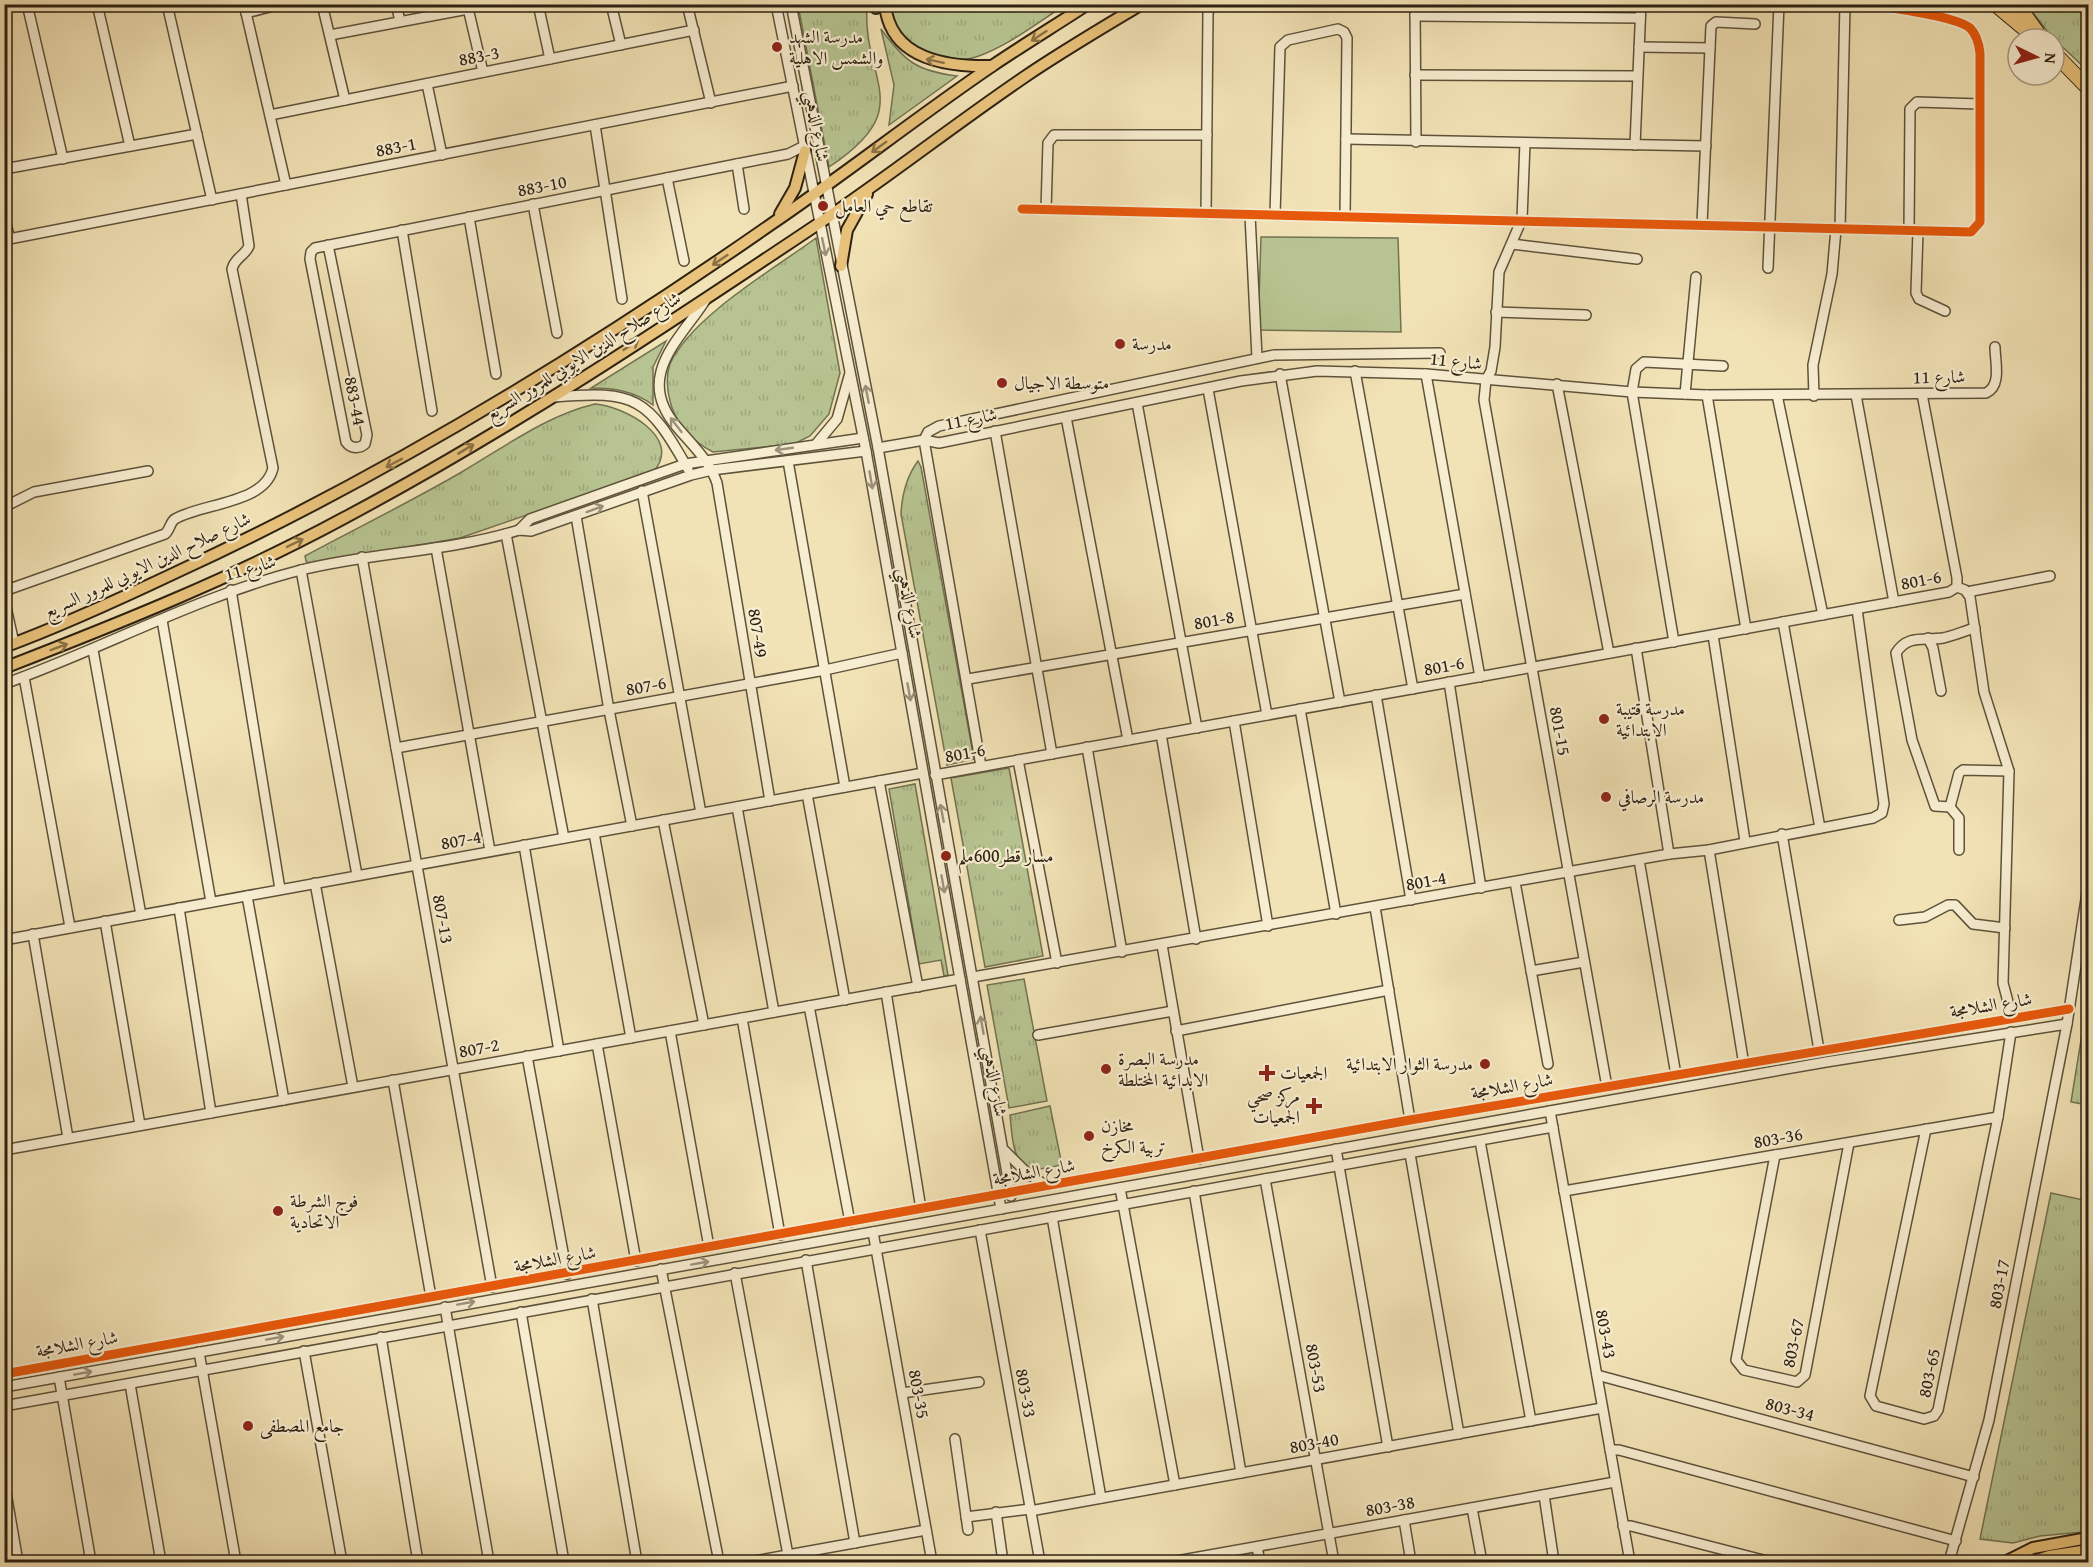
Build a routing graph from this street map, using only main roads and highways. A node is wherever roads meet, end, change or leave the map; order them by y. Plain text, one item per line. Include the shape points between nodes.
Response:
1 (1088, 4) edge
2 (1142, 4) edge
3 (1995, 4) edge
4 (2017, 4) edge
5 (2084, 4) edge
6 (879, 6) edge
7 (2088, 9) edge
8 (2023, 27) edge
9 (2034, 27) edge
10 (2066, 65) edge
11 (993, 66) junction
12 (2088, 88) edge
13 (804, 149) road end
14 (877, 184) junction
15 (773, 224) junction
16 (842, 266) road end
17 (9, 645) edge
18 (4, 668) edge
19 (2088, 1538) edge
20 (2088, 1550) edge
21 (2005, 1563) edge
22 (2030, 1563) edge

1 -> 11 main road, شارع صلاح الدين الايوبي للمرور السريع
2 - 14 main road, شارع صلاح الدين الايوبي للمرور السريع via 1024,77
3 - 8 highway
4 - 9 highway
5 - 7 highway
11 -> 6 main road via 951,64 915,54 895,34
10 - 12 highway
11 -> 15 main road, شارع صلاح الدين الايوبي للمرور السريع
13 - 15 main road via 795,188
14 - 16 main road via 864,197 847,230
18 -> 14 main road, شارع صلاح الدين الايوبي للمرور السريع via 126,622 342,519 552,397
15 -> 17 main road, شارع صلاح الدين الايوبي للمرور السريع via 665,297 409,455 218,554
19 - 21 main road via 2033,1548
20 - 22 main road

